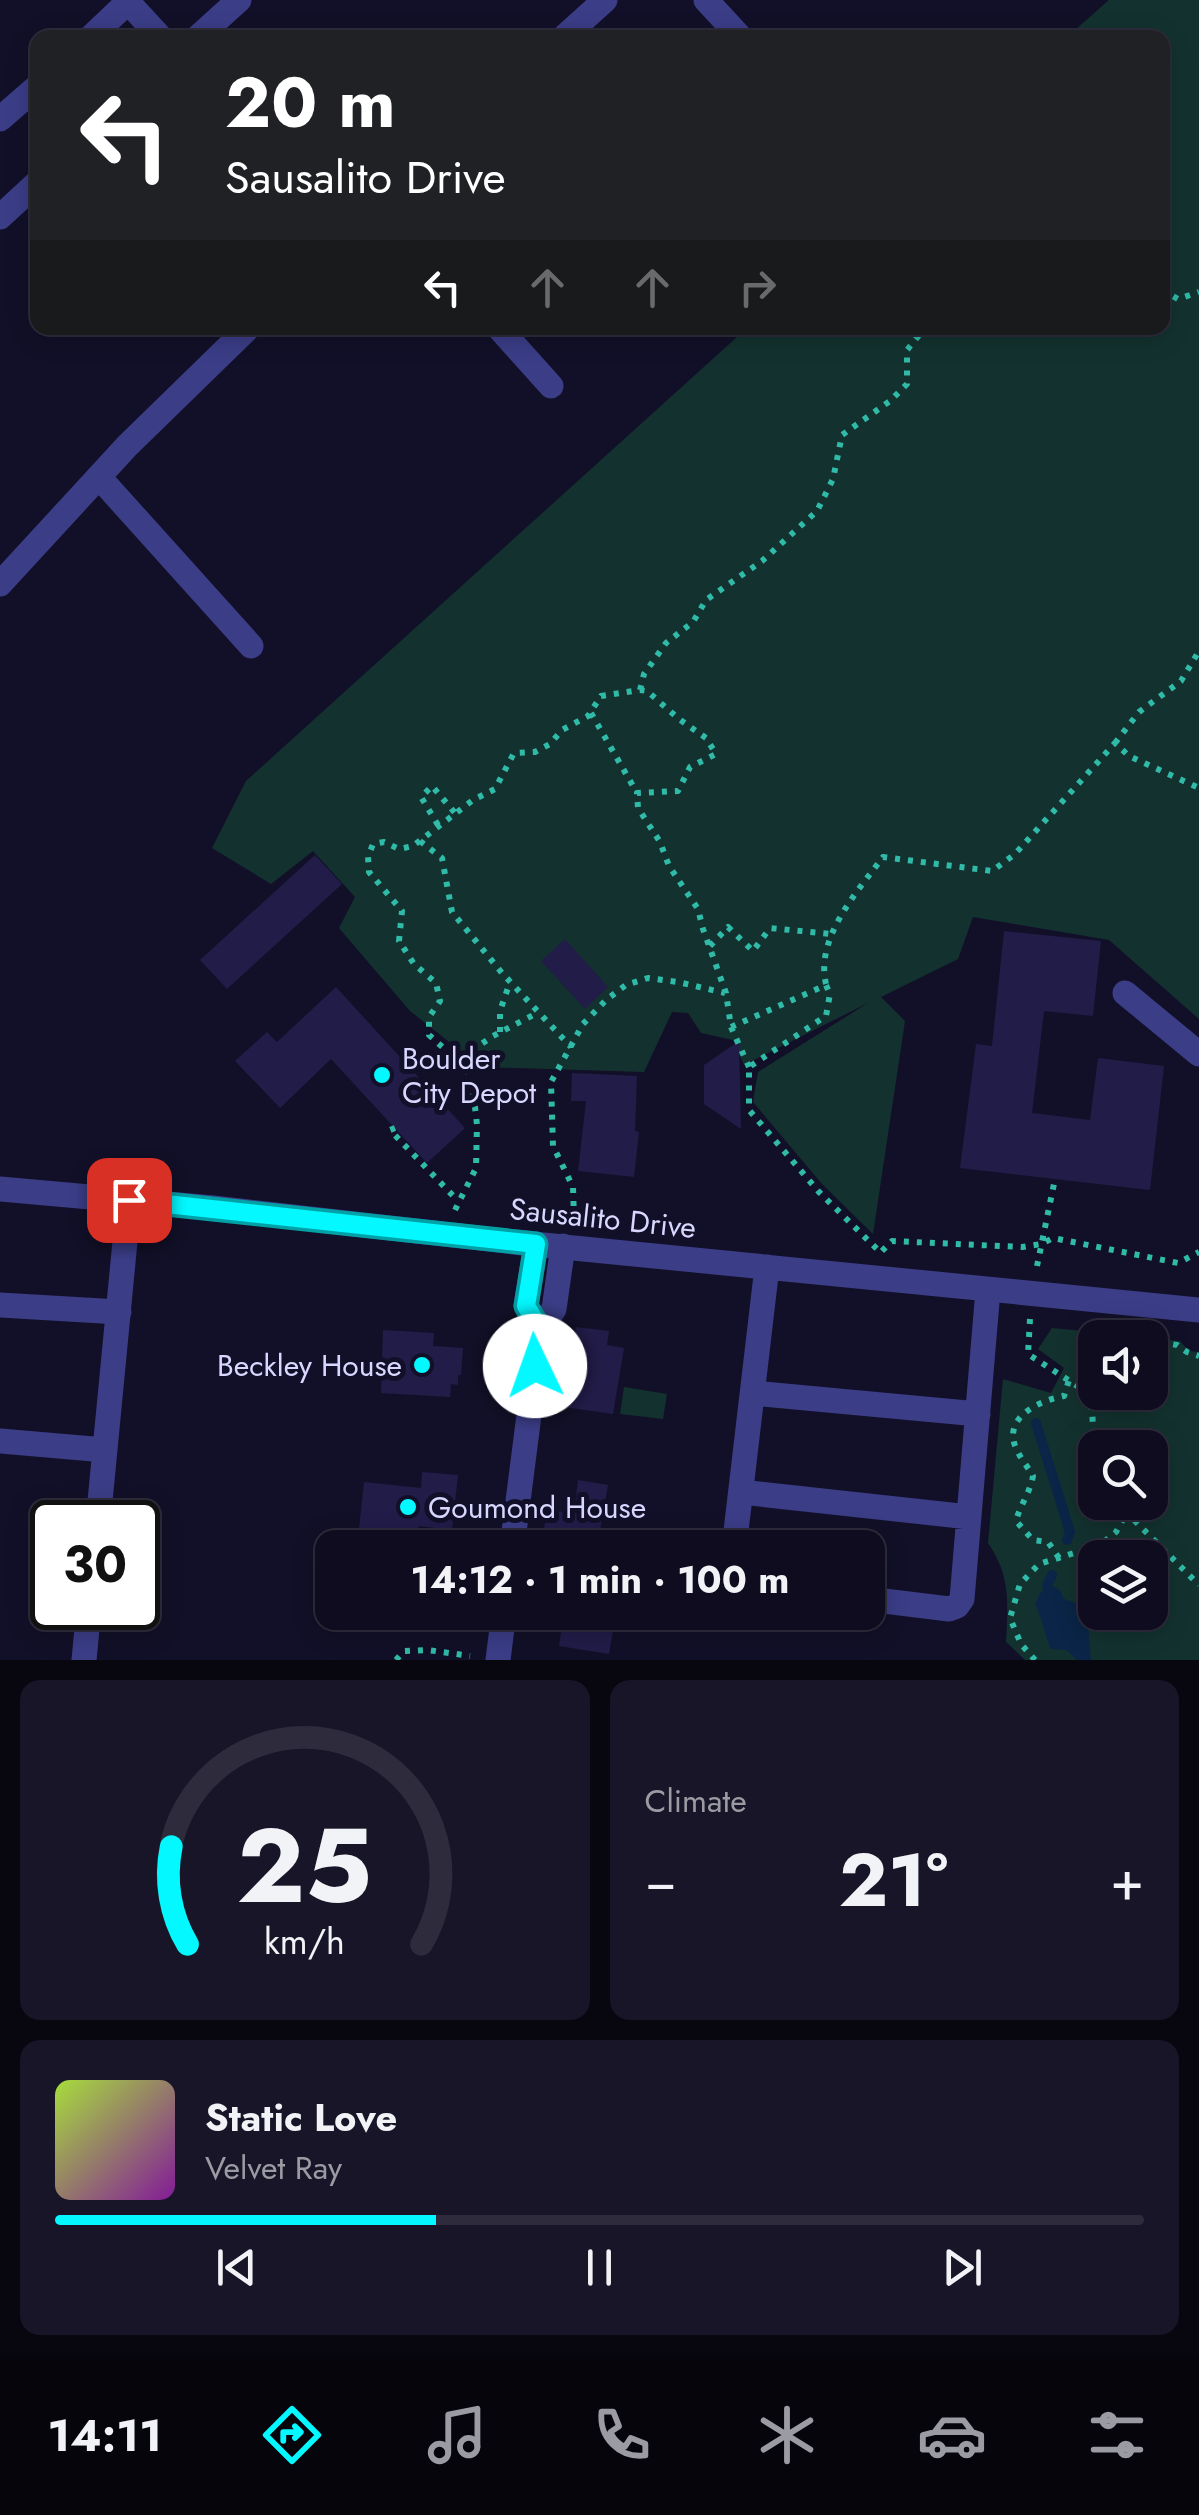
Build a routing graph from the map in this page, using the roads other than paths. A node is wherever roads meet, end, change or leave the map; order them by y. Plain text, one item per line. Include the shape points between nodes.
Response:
1 (239, 0) edge
2 (605, 0) edge
3 (706, 0) edge
4 (128, 1) edge
5 (98, 30) edge
6 (154, 30) edge
7 (206, 30) edge
8 (572, 30) edge
9 (734, 30) edge
10 (30, 93) edge
11 (0, 119) edge
12 (30, 189) edge
13 (0, 216) edge
14 (241, 335) edge
15 (505, 335) edge
16 (550, 386) dead end
17 (99, 477) junction
18 (0, 584) edge
19 (251, 646) dead end
20 (1125, 993) dead end
21 (1199, 1054) edge
22 (0, 1190) edge
23 (129, 1200) junction
24 (536, 1244) junction
25 (568, 1247) junction
26 (767, 1267) junction
27 (988, 1290) junction
28 (0, 1305) edge
29 (1199, 1310) edge
30 (119, 1312) junction
31 (540, 1329) junction
32 (753, 1393) junction
33 (978, 1414) junction
34 (0, 1440) edge
35 (105, 1450) junction
36 (741, 1492) junction
37 (100, 1500) edge
38 (969, 1516) junction
39 (514, 1530) edge
40 (736, 1530) edge
41 (885, 1600) edge
42 (87, 1630) edge
43 (502, 1630) edge
44 (84, 1660) edge
45 (498, 1660) edge

1 - 7 street
2 - 8 street
3 - 9 street
4 - 5 street
4 - 6 street
10 - 11 street
12 - 13 street
14 - 17 street
15 - 16 street
17 - 18 street
17 - 19 street
20 - 21 street
22 - 23 street, Sausalito Drive
23 - 24 street, Sausalito Drive
23 - 30 street
24 - 25 street, Sausalito Drive
24 - 31 street via 526,1306
25 - 26 street, Sausalito Drive
25 - 31 street via 554,1309
26 - 27 street, Sausalito Drive
26 - 32 street
27 - 29 street, Sausalito Drive
27 - 33 street
28 - 30 street
30 - 35 street
31 - 39 street
32 - 33 street
32 - 36 street
33 - 38 street
34 - 35 street
35 - 37 street
36 - 38 street
36 - 40 street
38 - 41 street via 957,1606
42 - 44 street
43 - 45 street

